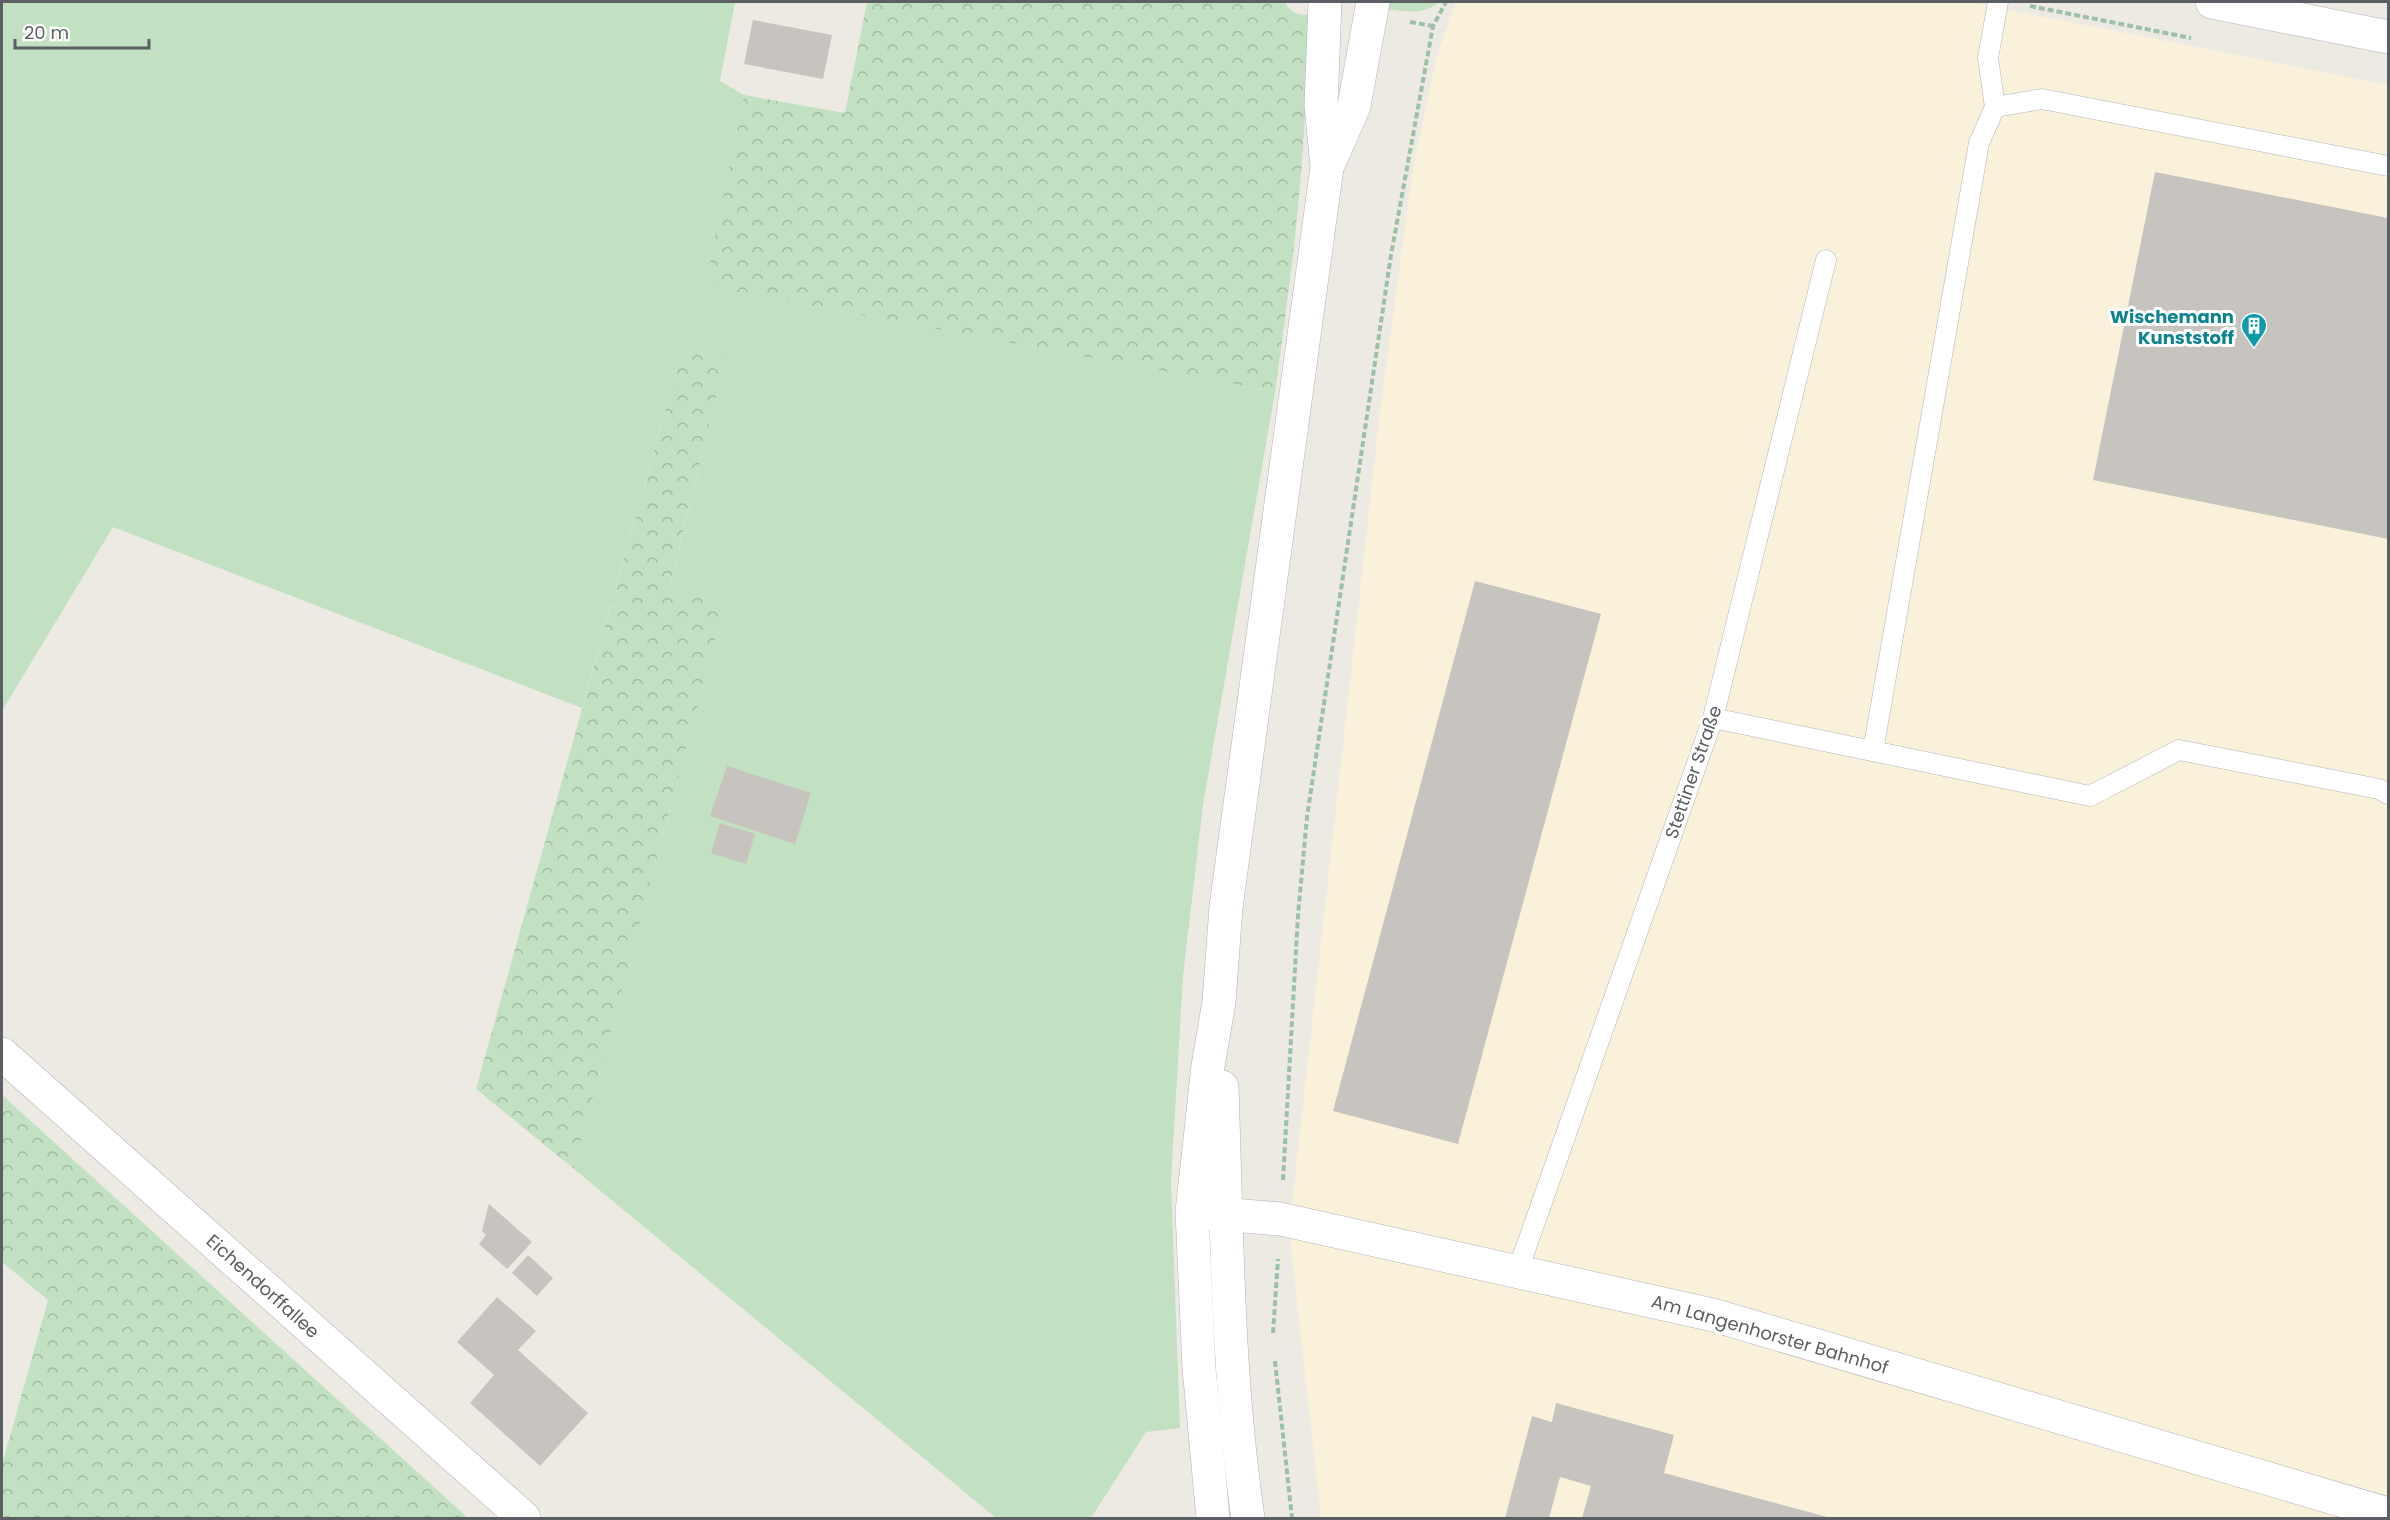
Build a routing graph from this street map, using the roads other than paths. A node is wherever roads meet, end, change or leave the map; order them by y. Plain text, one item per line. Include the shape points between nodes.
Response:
1 (1325, 2) edge
2 (1373, 2) edge
3 (1998, 2) edge
4 (2211, 2) edge
5 (2388, 37) edge
6 (1995, 107) junction
7 (2388, 166) edge
8 (1327, 167) junction
9 (1826, 260) dead end
10 (1713, 718) junction
11 (1873, 751) junction
12 (2388, 794) edge
13 (1219, 1002) junction
14 (2, 1054) edge
15 (1192, 1212) junction
16 (1227, 1214) junction
17 (1518, 1270) junction
18 (2335, 1509) edge
19 (2388, 1514) edge
20 (524, 1518) edge
21 (1213, 1518) edge
22 (1248, 1518) edge

1 - 8 street via 1321,105
2 - 8 street via 1354,106
3 - 6 lane via 1988,58
4 - 5 street
6 - 7 lane via 2042,99
6 - 11 lane via 1979,143
8 - 13 street via 1228,895
9 - 10 lane, Stettiner Straße
10 - 11 lane
10 - 17 lane, Stettiner Straße
11 - 12 lane via 2090,796 2179,750 2379,789
13 - 15 street
13 - 16 street
14 - 20 street, Eichendorffallee
15 - 16 street, Am Langenhorster Bahnhof
15 - 21 street via 1199,1368
16 - 17 street, Am Langenhorster Bahnhof via 1280,1220
16 - 22 street via 1229,1312
17 - 18 street, Am Langenhorster Bahnhof via 1713,1315
18 - 19 street, Am Langenhorster Bahnhof

